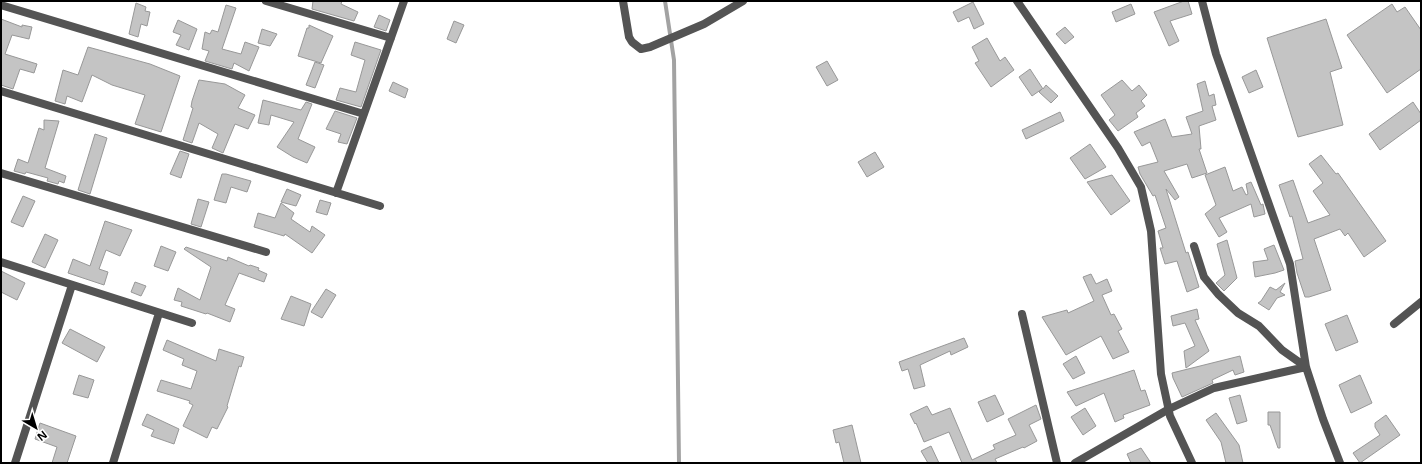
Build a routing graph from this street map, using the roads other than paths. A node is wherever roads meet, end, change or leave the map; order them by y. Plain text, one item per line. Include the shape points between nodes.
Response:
1 (266, 1) edge
2 (404, 1) edge
3 (623, 1) edge
4 (743, 1) edge
5 (1017, 1) edge
6 (1202, 1) edge
7 (1, 5) edge
8 (391, 38) junction
9 (1, 91) edge
10 (364, 114) junction
11 (1, 173) edge
12 (336, 193) junction
13 (380, 206) dead end
14 (1194, 246) dead end
15 (266, 252) dead end
16 (1, 262) edge
17 (72, 285) junction
18 (1421, 302) edge
19 (160, 313) junction
20 (1022, 314) dead end
21 (192, 323) dead end
22 (1394, 324) dead end
23 (1306, 367) junction
24 (1169, 409) junction
25 (15, 463) edge
26 (113, 463) edge
27 (1057, 463) edge
28 (1075, 463) edge
29 (1192, 463) edge
30 (1340, 463) edge

1 - 8 street
2 - 8 street
3 - 4 street via 629,37 641,49 704,24
5 - 24 street via 1118,148 1141,187 1151,231 1161,374
6 - 23 street via 1216,54 1290,264
7 - 10 street
8 - 10 street
9 - 12 street
10 - 12 street
11 - 15 street
12 - 13 street
14 - 23 street via 1204,277 1218,294 1238,313 1259,326 1282,350
16 - 17 street
17 - 19 street
17 - 25 street
18 - 22 street
19 - 21 street
19 - 26 street
20 - 27 street
23 - 24 street via 1214,388
23 - 30 street
24 - 28 street
24 - 29 street

